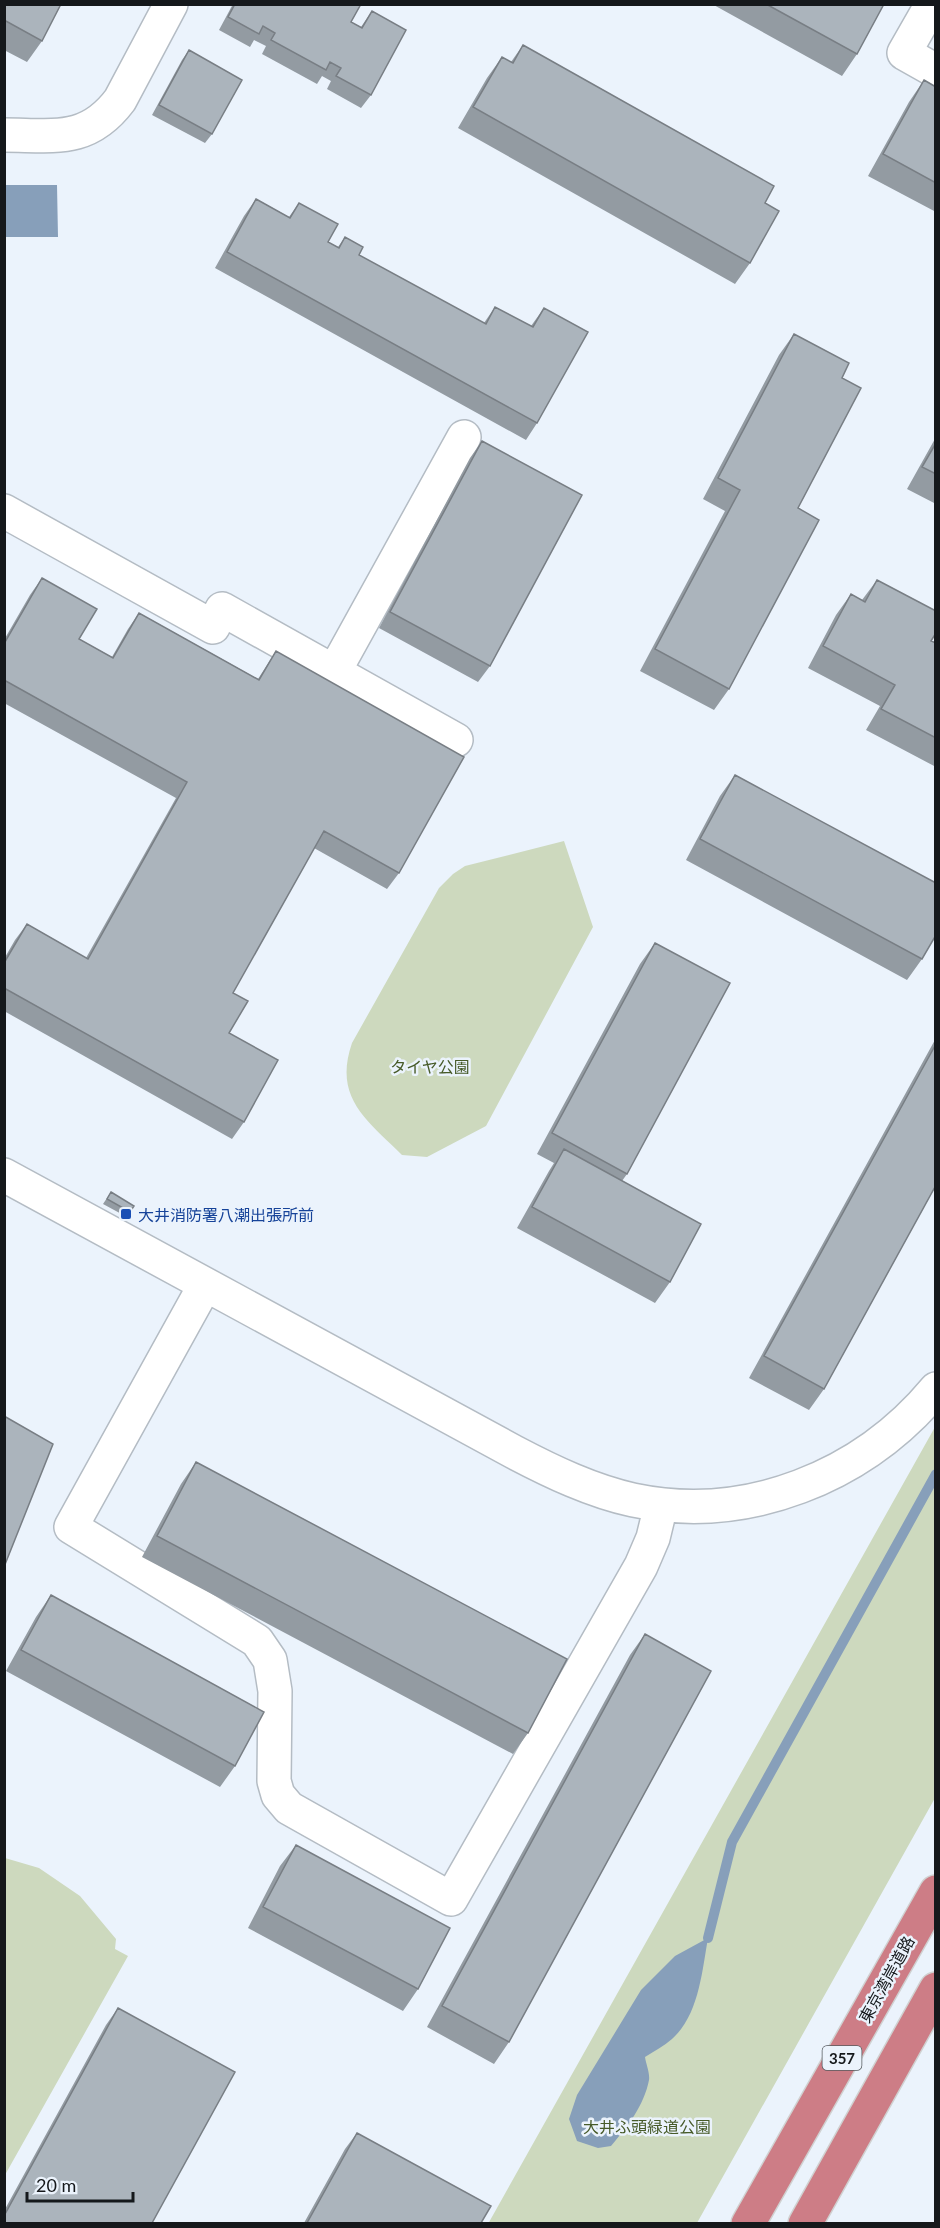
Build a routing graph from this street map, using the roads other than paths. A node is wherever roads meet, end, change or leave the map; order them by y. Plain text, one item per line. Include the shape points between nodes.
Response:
1 (171, 4) edge
2 (932, 4) edge
3 (936, 71) edge
4 (4, 135) edge
5 (464, 437) dead end
6 (4, 511) edge
7 (334, 672) junction
8 (456, 740) dead end
9 (4, 1174) edge
10 (205, 1285) junction
11 (936, 1389) edge
12 (661, 1504) junction
13 (936, 1892) edge
14 (936, 1989) edge
15 (748, 2223) edge
16 (805, 2223) edge

1 - 4 street via 120,100 96,125 62,135
2 - 3 street via 904,53
5 - 7 street
6 - 7 street via 213,627 222,609
7 - 8 street
9 - 10 street
10 - 12 street via 548,1469 605,1492
10 - 12 street via 71,1527 257,1641 270,1660 275,1691 274,1781 278,1796 289,1808 451,1899 641,1566
11 - 12 street via 879,1444 806,1486 730,1504
13 - 15 highway, 東京湾岸道路 / 357
14 - 16 highway

